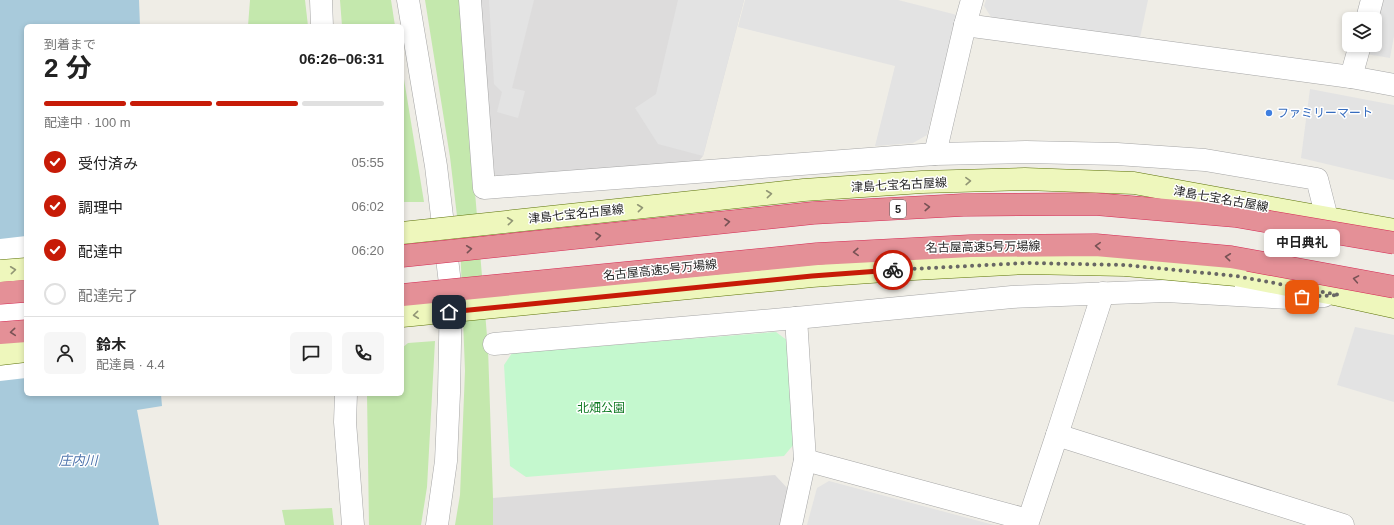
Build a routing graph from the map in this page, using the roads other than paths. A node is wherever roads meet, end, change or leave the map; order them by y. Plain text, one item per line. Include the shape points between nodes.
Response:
1 (320, 0) edge
2 (408, 0) edge
3 (470, 0) edge
4 (972, 0) edge
5 (1372, 0) edge
6 (1369, 12) edge
7 (322, 24) edge
8 (965, 25) junction
9 (1358, 52) edge
10 (1351, 77) junction
11 (1394, 85) edge
12 (935, 154) junction
13 (1327, 218) junction
14 (1394, 230) edge
15 (404, 233) edge
16 (1394, 242) edge
17 (404, 256) edge
18 (24, 269) edge
19 (0, 271) edge
20 (1394, 287) edge
21 (24, 291) edge
22 (0, 293) edge
23 (1103, 293) junction
24 (404, 295) edge
25 (1339, 295) junction
26 (1394, 307) edge
27 (404, 316) edge
28 (796, 318) junction
29 (24, 331) edge
30 (0, 333) edge
31 (494, 344) dead end
32 (24, 351) edge
33 (0, 354) edge
34 (346, 396) edge
35 (1056, 435) junction
36 (805, 460) junction
37 (1028, 522) edge
38 (352, 525) edge
39 (437, 525) edge
40 (791, 525) edge
41 (1343, 525) edge

1 - 7 street
2 - 39 street via 436,166 451,292 446,461
3 - 12 street via 484,188
4 - 8 street
5 - 6 street
8 - 10 street
8 - 12 street
9 - 10 street
10 - 11 street
12 - 13 street via 1102,153 1205,160 1317,179
13 - 14 main road, 津島七宝名古屋線
15 -> 13 main road, 津島七宝名古屋線, bridge via 804,190 930,182 1025,180 1134,183
17 -> 16 highway, 5, bridge via 813,213 963,205 1095,204 1235,216
19 -> 18 main road
20 -> 24 highway, 名古屋高速5号万場線, bridge via 1231,257 1080,245 970,246 817,254
21 - 22 highway
23 - 25 street via 1166,291 1289,298
23 - 28 street via 1012,297
23 - 35 street
25 - 26 main road
25 -> 27 main road, bridge via 1236,276 1125,265 1026,263 812,276
28 - 31 street
28 - 36 street
29 -> 30 highway
32 - 33 main road
34 - 38 street
35 - 37 street
35 - 41 street
36 - 37 street
36 - 40 street

